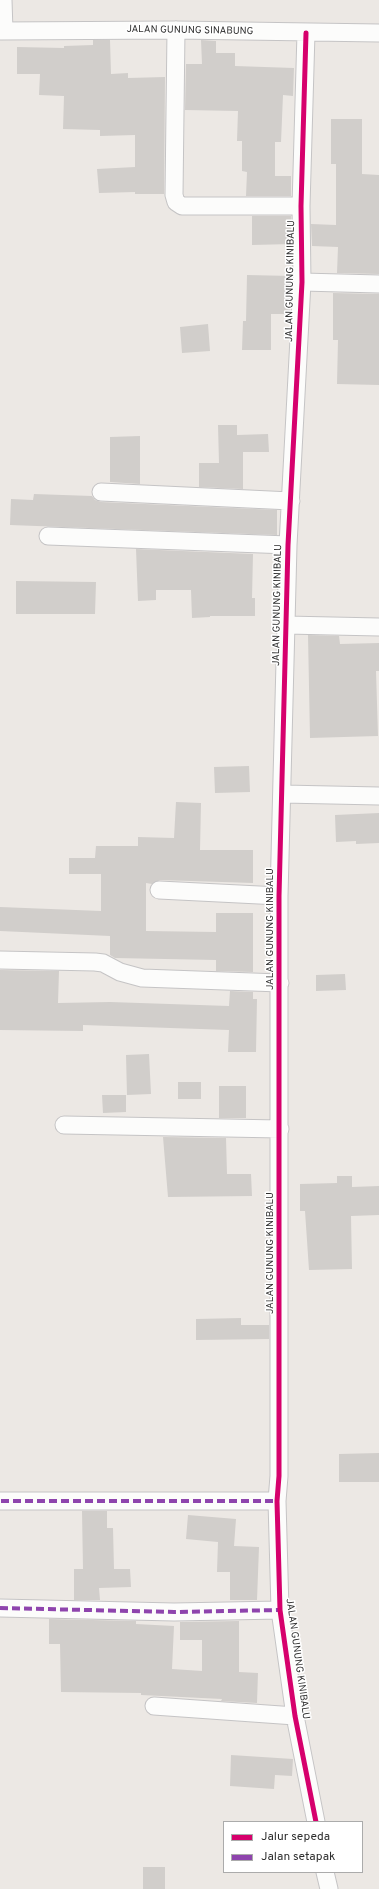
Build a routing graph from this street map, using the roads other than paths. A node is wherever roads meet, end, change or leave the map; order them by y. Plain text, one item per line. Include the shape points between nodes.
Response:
1 (3, 0) edge
2 (176, 30) junction
3 (2, 31) edge
4 (306, 33) junction
5 (379, 33) edge
6 (301, 206) junction
7 (302, 282) junction
8 (379, 284) edge
9 (101, 492) dead end
10 (291, 501) junction
11 (48, 536) dead end
12 (288, 545) junction
13 (286, 625) junction
14 (379, 628) edge
15 (283, 794) junction
16 (379, 796) edge
17 (159, 890) dead end
18 (279, 896) junction
19 (0, 960) edge
20 (280, 983) junction
21 (64, 1125) dead end
22 (280, 1129) junction
23 (1, 1501) dead end
24 (277, 1501) junction
25 (0, 1608) edge
26 (280, 1610) junction
27 (154, 1706) dead end
28 (295, 1716) junction
29 (316, 1821) edge
30 (326, 1873) edge
31 (329, 1889) edge

1 - 3 street
2 - 3 street, JALAN GUNUNG SINABUNG
2 - 4 street, JALAN GUNUNG SINABUNG
2 - 6 street via 176,202 182,206
4 - 5 street, JALAN GUNUNG SINABUNG
4 - 6 street, JALAN GUNUNG KINIBALU
6 - 7 street, JALAN GUNUNG KINIBALU
7 - 8 street
7 - 10 street, JALAN GUNUNG KINIBALU
9 - 10 street
10 - 12 street, JALAN GUNUNG KINIBALU
11 - 12 street
12 - 13 street, JALAN GUNUNG KINIBALU
13 - 14 street
13 - 15 street, JALAN GUNUNG KINIBALU
15 - 16 street
15 - 18 street, JALAN GUNUNG KINIBALU
17 - 18 street
18 - 20 street, JALAN GUNUNG KINIBALU
19 - 20 street via 103,963 120,972 142,978
20 - 22 street, JALAN GUNUNG KINIBALU
21 - 22 street
22 - 24 street, JALAN GUNUNG KINIBALU
23 - 24 street
24 - 26 street, JALAN GUNUNG KINIBALU
25 - 26 street via 174,1612
26 - 28 street, JALAN GUNUNG KINIBALU
27 - 28 street
28 - 29 street, JALAN GUNUNG KINIBALU
30 - 31 street

